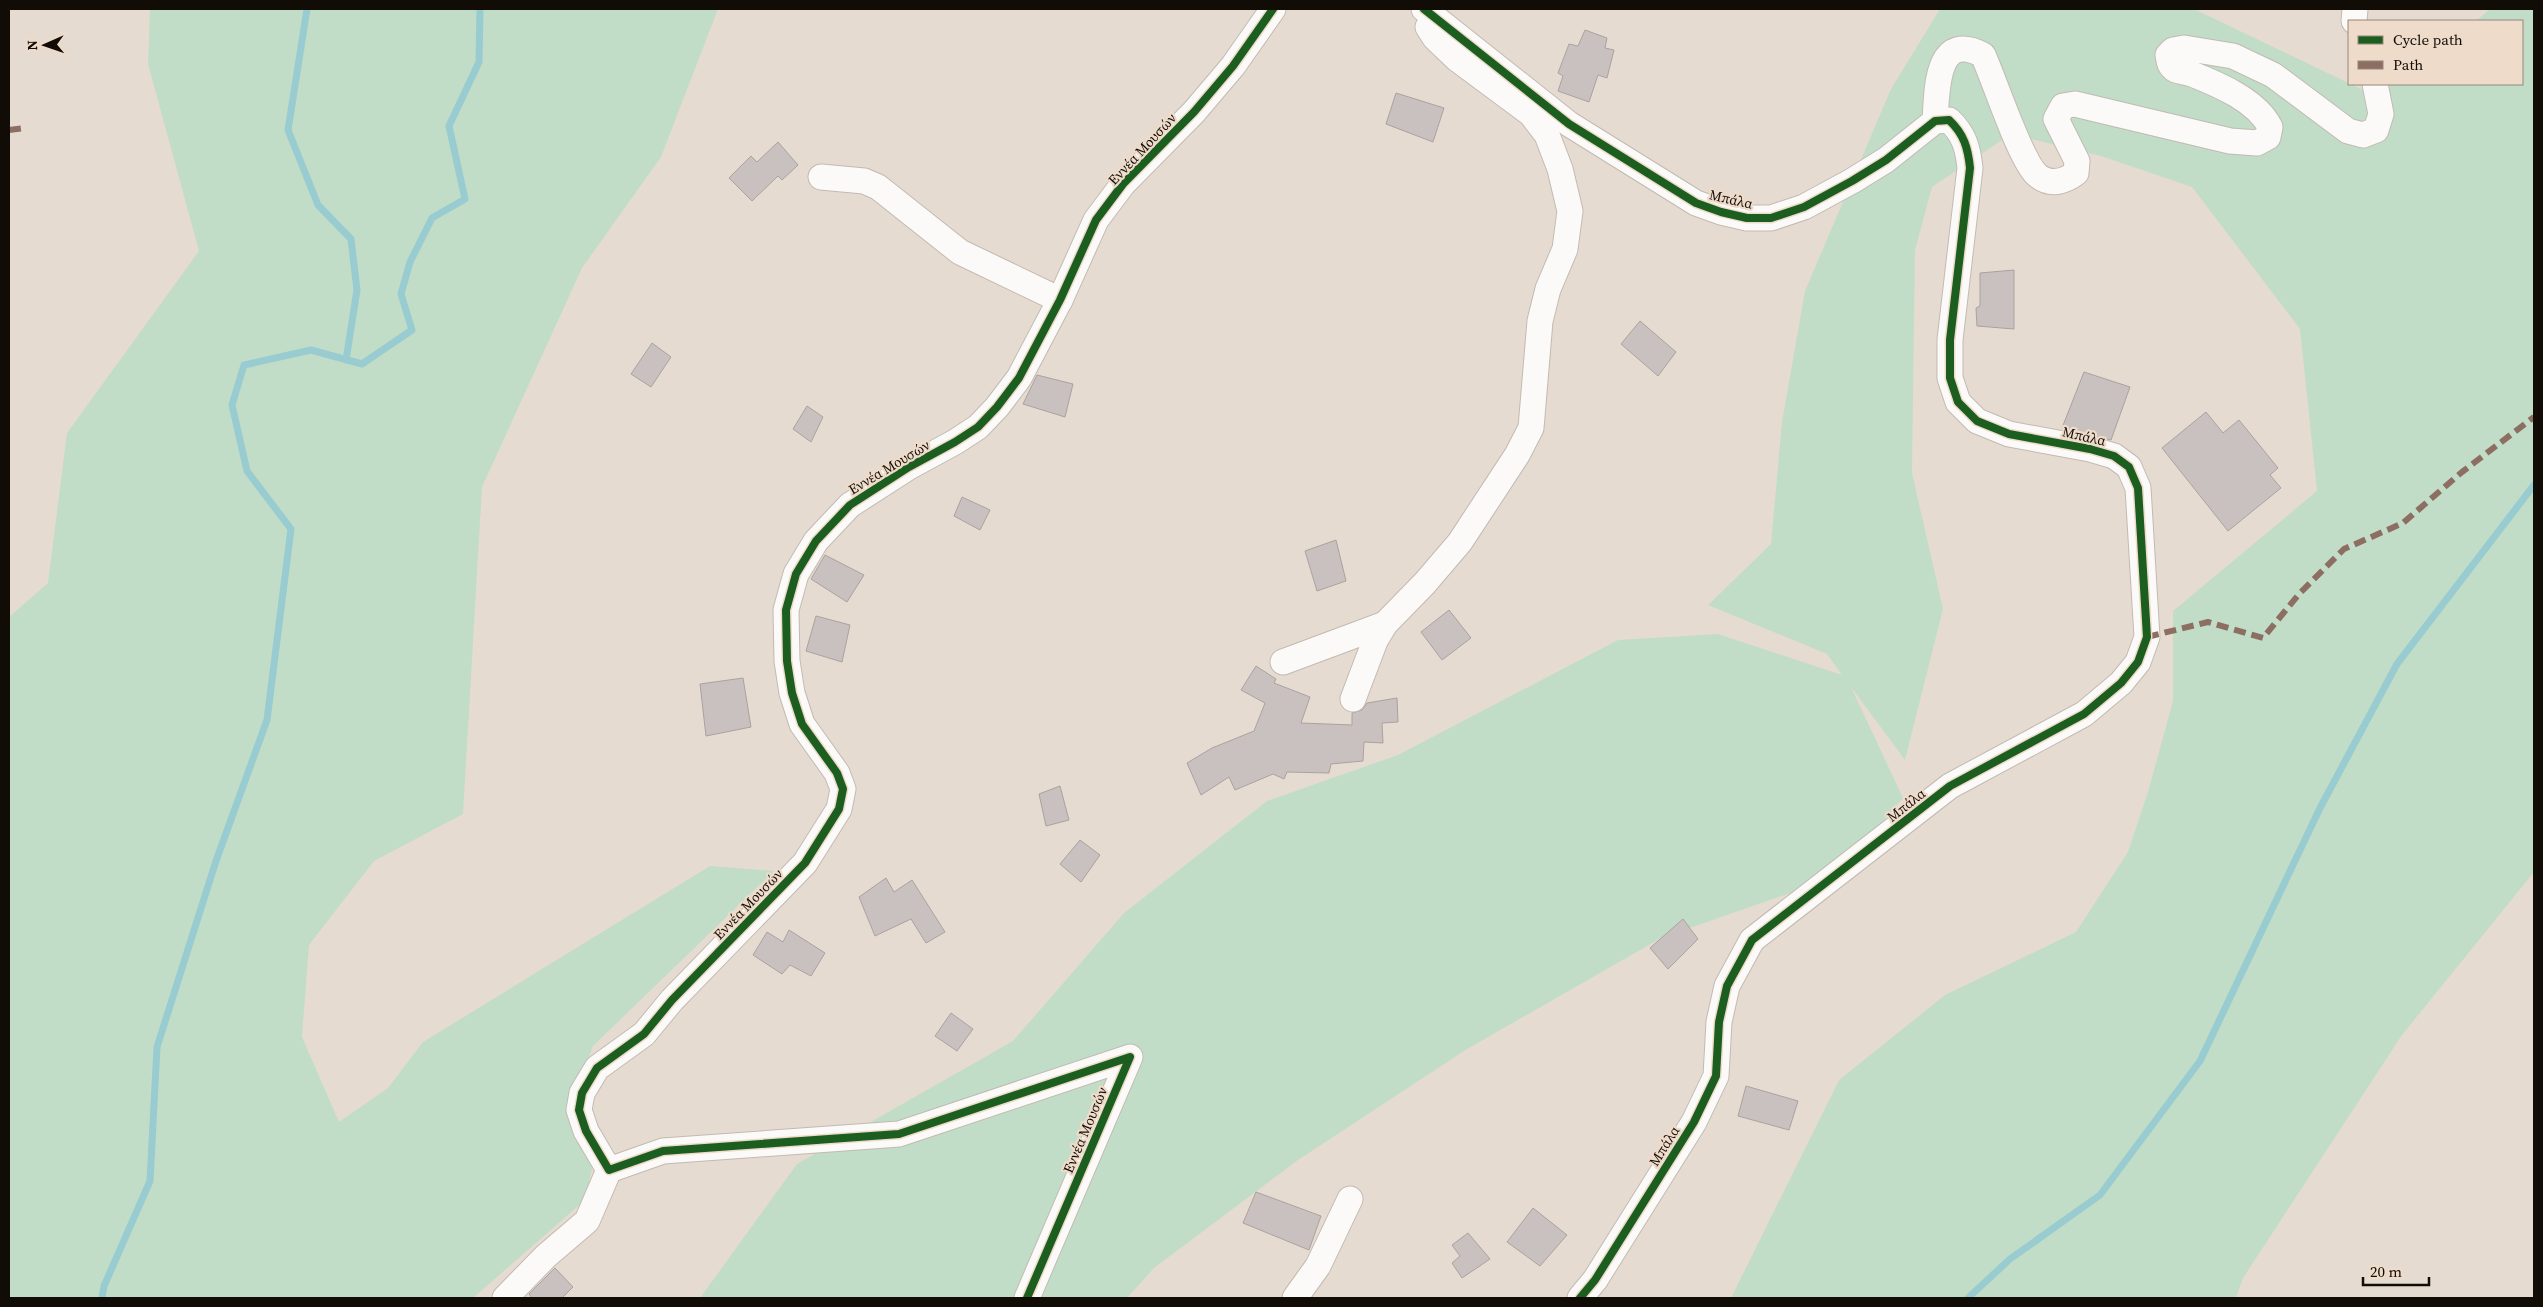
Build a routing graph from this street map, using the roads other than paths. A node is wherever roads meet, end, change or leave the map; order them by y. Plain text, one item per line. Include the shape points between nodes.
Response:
1 (1273, 9) edge
2 (1416, 9) edge
3 (1424, 9) edge
4 (2375, 85) edge
5 (1935, 120) junction
6 (821, 177) dead end
7 (1060, 300) junction
8 (1385, 624) junction
9 (1283, 662) dead end
10 (1353, 699) dead end
11 (609, 1170) junction
12 (1350, 1199) dead end
13 (505, 1298) edge
14 (1027, 1298) edge
15 (1295, 1298) edge
16 (1580, 1298) edge

1 - 7 street, Εννέα Μουσών via 1233,66 1194,112 1123,184 1096,220
2 - 8 street via 1436,38 1457,59 1531,114 1547,135 1560,169 1570,211 1564,249 1540,321 1532,428 1460,542
3 - 5 street, Μπάλα via 1569,124 1696,203 1747,218 1770,218 1804,208 1878,165
4 - 5 street via 2381,114 2376,130 2363,135 2348,131 2273,75 2233,56 2184,48 2173,50 2168,55 2175,70 2192,74 2233,93 2264,115 2270,127 2268,137 2257,143 2230,141 2075,104 2063,106 2056,119 2078,161 2076,173 2067,180 2054,182 2038,176 2026,161 1983,55 1970,48 1951,52 1941,67
5 - 16 street, Μπάλα via 1949,120 1958,128 1967,145 1970,168 1950,340 1950,378 1958,402 1977,421 2009,434 2090,449 2114,456 2129,467 2138,488 2147,638 2138,662 2122,683 2084,714 1950,786 1752,940 1727,986 1719,1022 1716,1076 1694,1122 1595,1280
6 - 7 street via 864,181 878,187 960,252
7 - 11 street, Εννέα Μουσών via 1019,378 998,407 978,427 850,505 816,541 796,574 786,610 787,661 792,693 802,724 837,773 843,789 839,809 805,863 672,1000 644,1034 597,1068 582,1093 579,1110 586,1131
8 - 9 street
8 - 10 street via 1374,641
11 - 13 street via 587,1222 546,1256
11 - 14 street, Εννέα Μουσών via 663,1151 899,1134 1130,1057
12 - 15 street via 1318,1266

